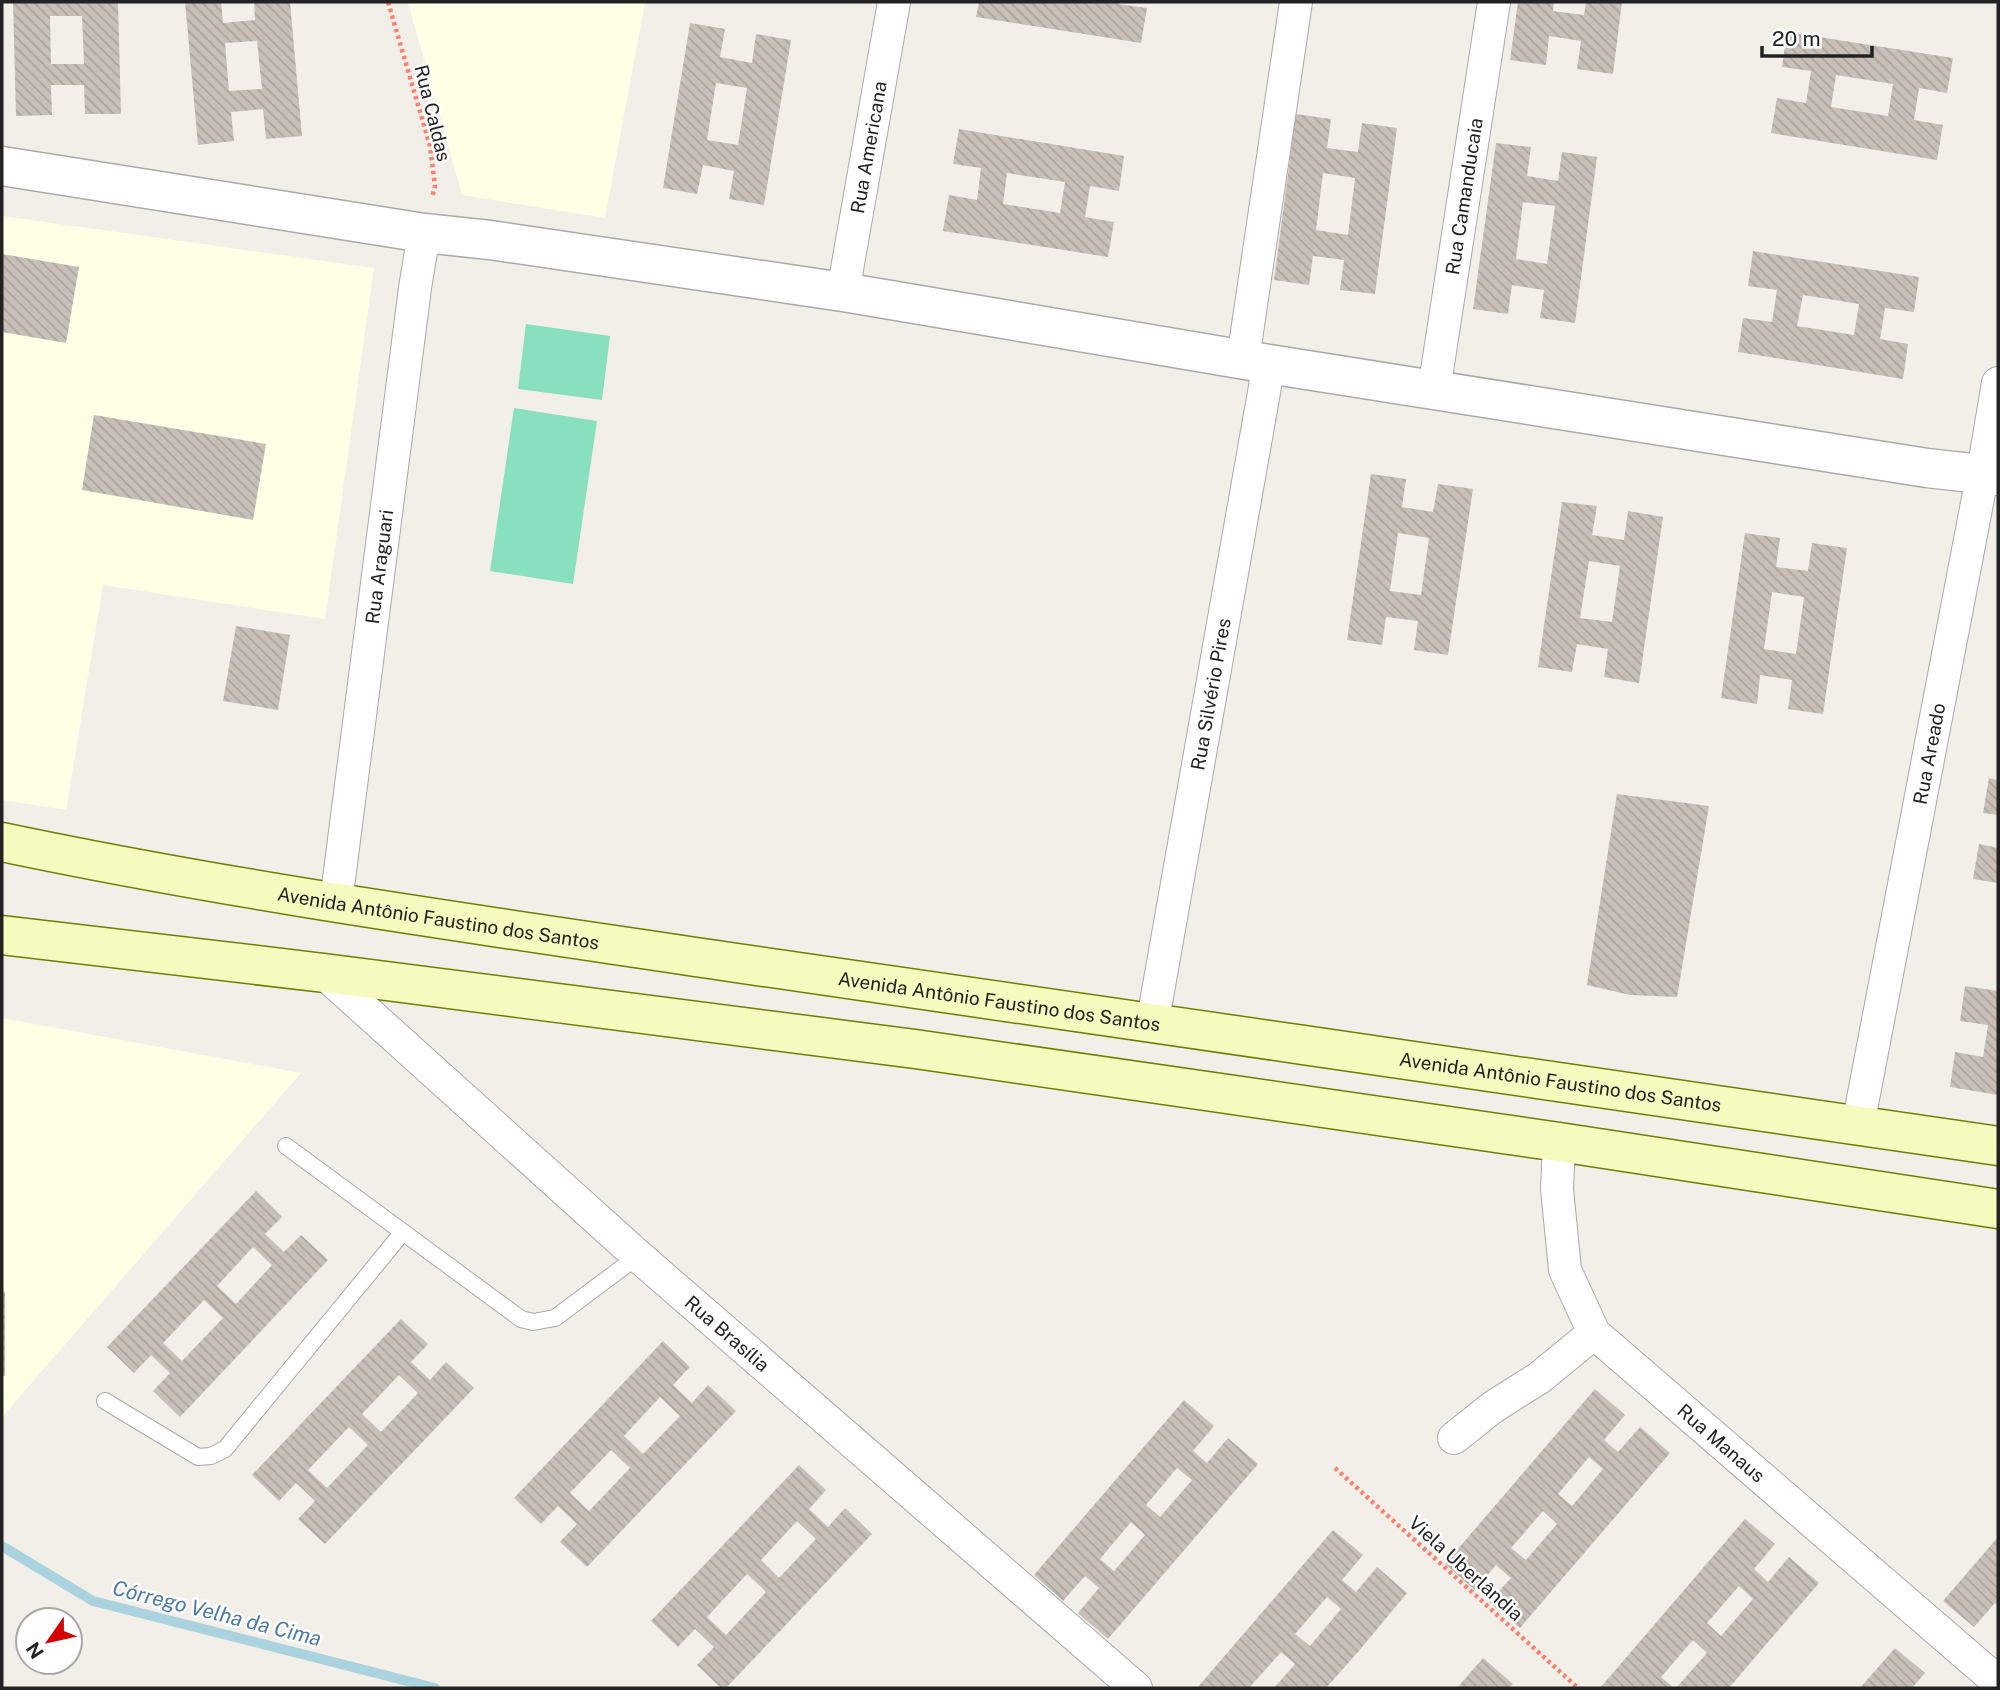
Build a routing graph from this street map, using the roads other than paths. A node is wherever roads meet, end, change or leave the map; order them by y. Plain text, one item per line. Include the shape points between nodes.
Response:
1 (894, 2) edge
2 (1296, 2) edge
3 (1494, 2) edge
4 (2, 166) edge
5 (424, 233) junction
6 (843, 292) junction
7 (1256, 362) junction
8 (1998, 383) edge
9 (1434, 390) junction
10 (1991, 474) edge
11 (2, 842) edge
12 (335, 902) junction
13 (2, 935) edge
14 (324, 973) junction
15 (1152, 1025) junction
16 (1858, 1125) junction
17 (1559, 1142) junction
18 (286, 1146) dead end
19 (1998, 1146) edge
20 (1998, 1209) edge
21 (403, 1232) junction
22 (638, 1256) junction
23 (1594, 1333) junction
24 (105, 1401) dead end
25 (1454, 1438) dead end
26 (1998, 1682) edge
27 (1136, 1688) edge

1 - 6 street, Rua Americana
2 - 7 street, Rua Silvério Pires
3 - 9 street, Rua Camanducaia
4 - 5 street
5 - 6 street
5 - 12 street, Rua Araguari
6 - 7 street
7 - 9 street
7 - 15 street, Rua Silvério Pires
8 - 10 street, Rua Areado
9 - 10 street via 1927,468
10 - 16 street, Rua Areado
11 - 12 main road, Avenida Antônio Faustino dos Santos
12 - 15 main road, Avenida Antônio Faustino dos Santos
13 - 14 main road
14 - 17 main road via 915,1048
14 - 22 street, Rua Brasília
15 - 16 main road, Avenida Antônio Faustino dos Santos
16 - 19 main road, Avenida Antônio Faustino dos Santos
17 - 20 main road
17 - 23 street, Rua Manaus via 1557,1189 1565,1270
18 - 21 lane
21 - 22 lane via 521,1319 533,1322 555,1318
21 - 24 lane via 225,1449 198,1457
22 - 27 street, Rua Brasília
23 - 25 street
23 - 26 street, Rua Manaus

